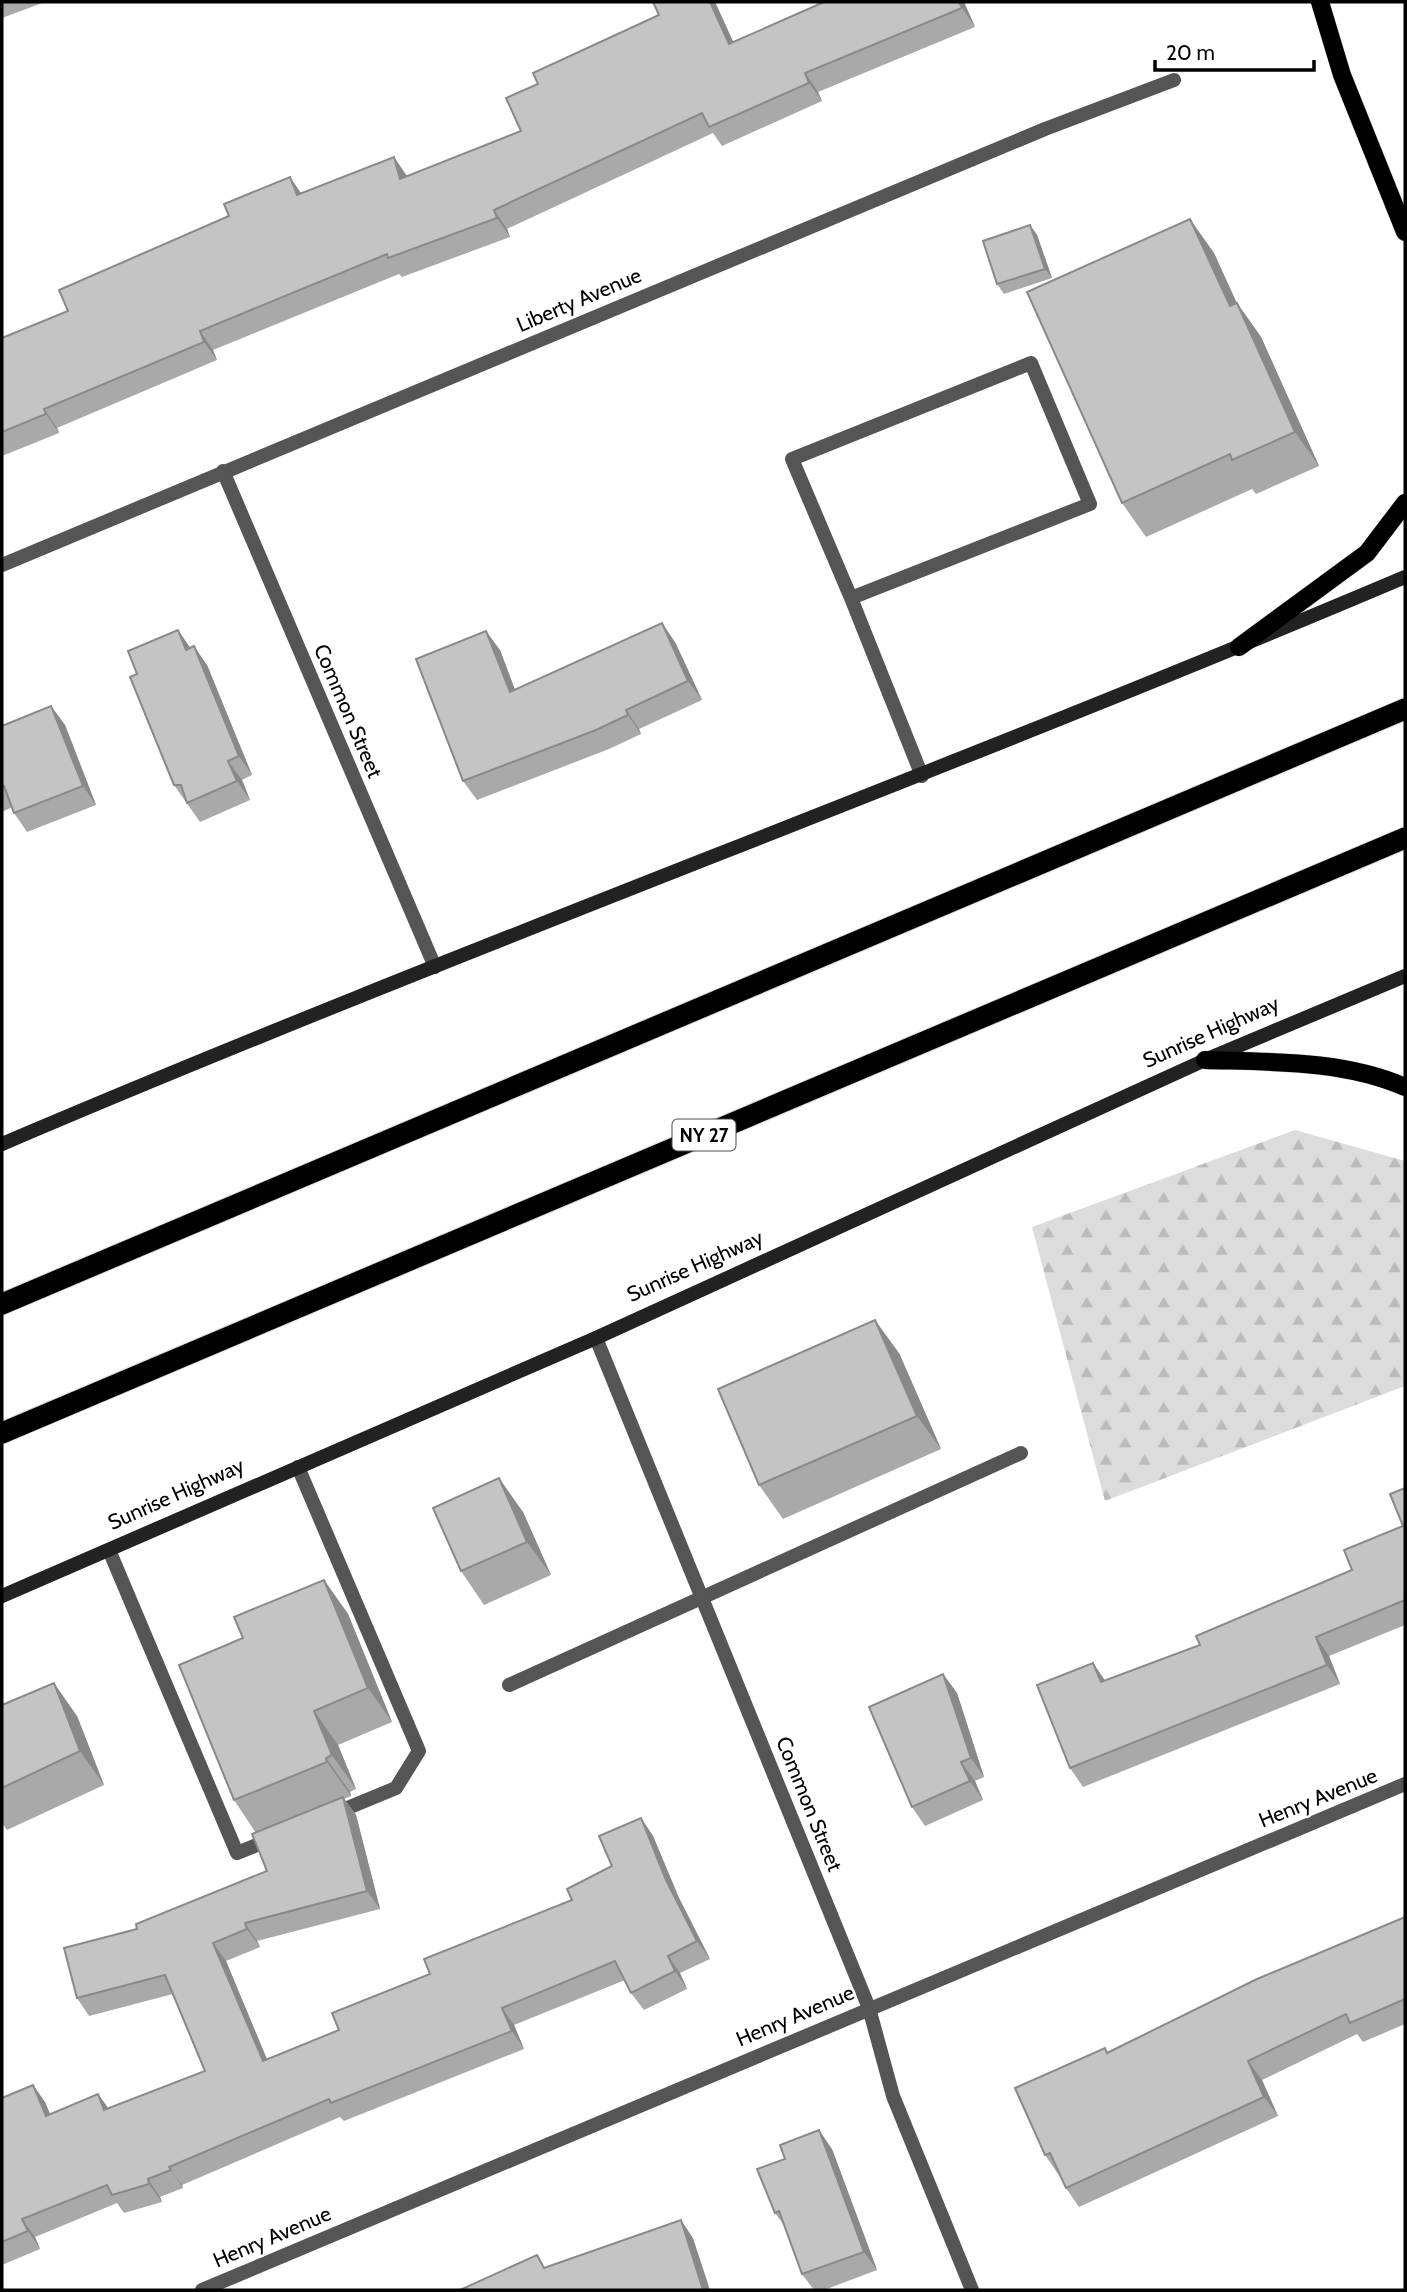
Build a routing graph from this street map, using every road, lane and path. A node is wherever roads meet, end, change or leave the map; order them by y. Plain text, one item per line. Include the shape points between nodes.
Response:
1 (1320, 2) edge
2 (1174, 80) dead end
3 (1405, 232) edge
4 (223, 471) junction
5 (1405, 503) edge
6 (2, 565) edge
7 (1405, 577) edge
8 (851, 598) junction
9 (1239, 648) junction
10 (1405, 709) edge
11 (922, 776) junction
12 (1405, 838) edge
13 (435, 967) junction
14 (1405, 975) edge
15 (1205, 1060) junction
16 (1405, 1087) edge
17 (2, 1144) edge
18 (2, 1304) edge
19 (596, 1338) junction
20 (2, 1433) edge
21 (1021, 1453) dead end
22 (298, 1467) junction
23 (109, 1550) junction
24 (2, 1596) edge
25 (701, 1596) junction
26 (509, 1685) dead end
27 (1405, 1784) edge
28 (323, 1818) edge
29 (286, 1833) edge
30 (869, 2008) junction
31 (202, 2290) edge
32 (972, 2290) edge

1 - 3 main road via 1342,75
2 - 4 street, Liberty Avenue
4 - 6 street, Liberty Avenue
4 - 13 street, Common Street
5 - 9 main road via 1367,553
7 - 9 main road
8 - 8 street via 1090,504 1031,363 792,459
8 - 11 street
9 - 11 main road
10 - 18 highway
11 - 13 main road
12 - 20 highway, NY 27
13 - 17 main road
14 - 15 main road, Sunrise Highway
15 - 16 main road via 1328,1067 1390,1079
15 - 19 main road, Sunrise Highway
19 - 22 main road, Sunrise Highway
19 - 25 street, Common Street
21 - 25 street
22 - 23 main road, Sunrise Highway
22 - 28 street via 419,1751 396,1788
23 - 24 main road, Sunrise Highway
23 - 29 street via 237,1853
25 - 26 street
25 - 30 street, Common Street
27 - 30 street, Henry Avenue
30 - 31 street, Henry Avenue
30 - 32 street, Common Street via 893,2096

